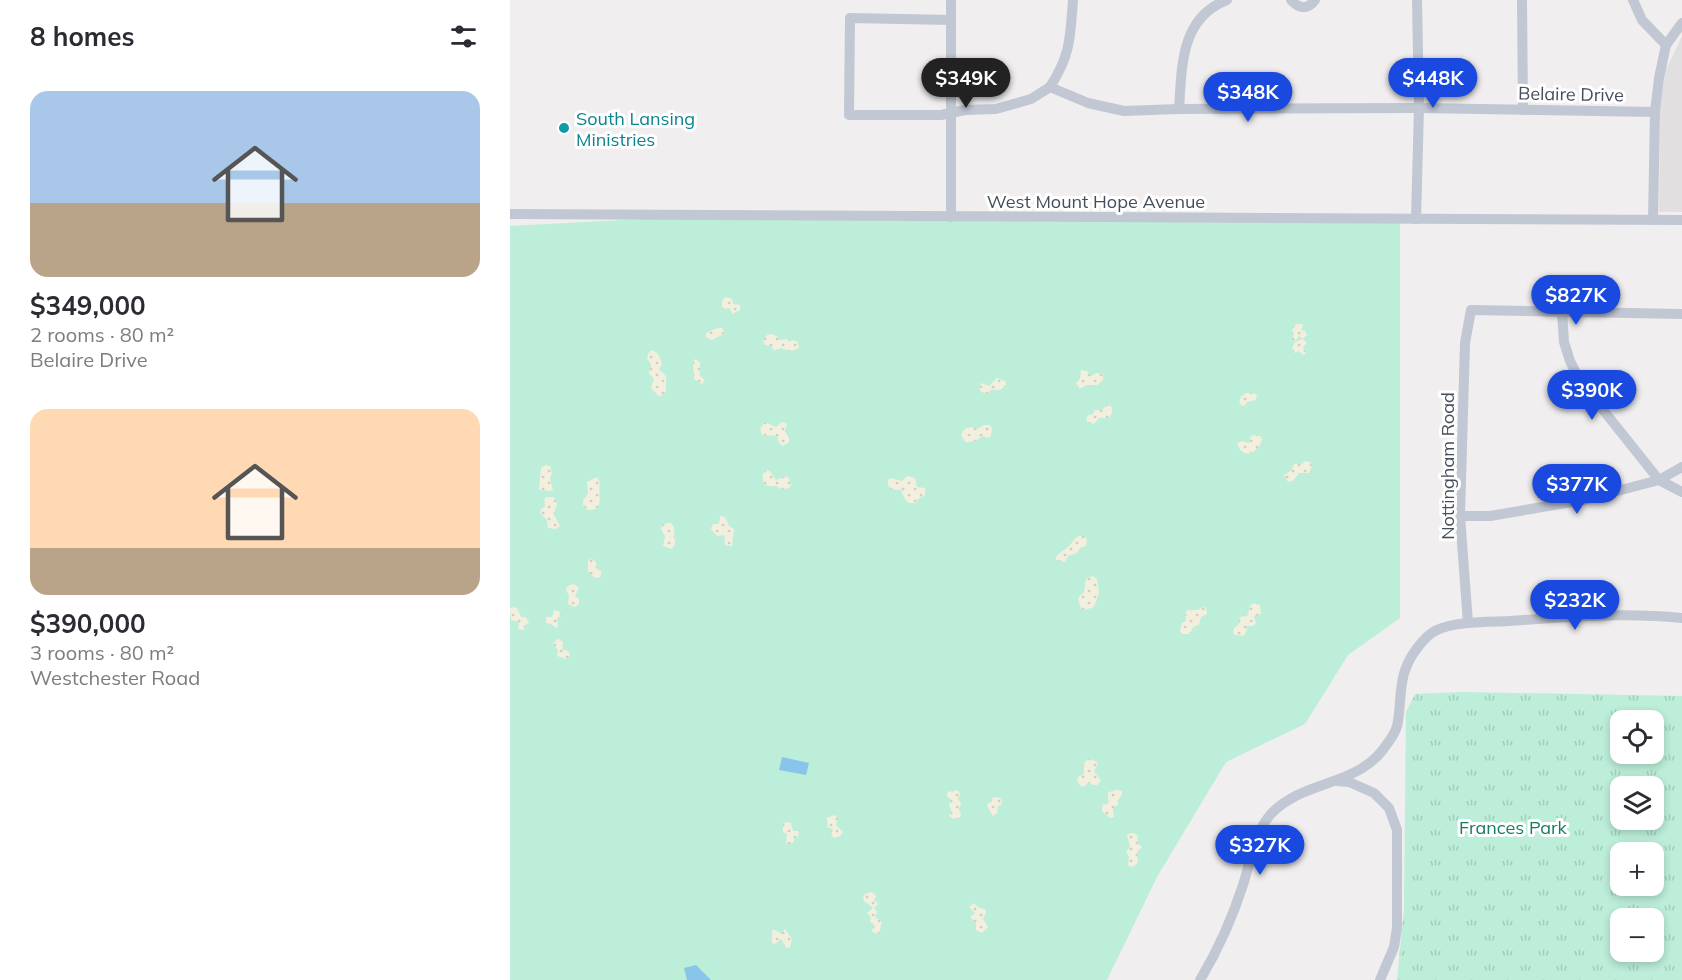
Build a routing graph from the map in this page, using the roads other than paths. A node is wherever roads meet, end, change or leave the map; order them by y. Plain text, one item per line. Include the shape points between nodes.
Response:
1 (951, 0) edge
2 (1074, 0) edge
3 (1227, 0) edge
4 (1291, 0) edge
5 (1315, 0) edge
6 (1417, 0) edge
7 (1522, 0) edge
8 (1633, 0) edge
9 (951, 20) junction
10 (1682, 23) edge
11 (1666, 45) junction
12 (1050, 87) junction
13 (1419, 108) junction
14 (1179, 109) junction
15 (1523, 110) junction
16 (1655, 112) junction
17 (952, 113) junction
18 (510, 214) edge
19 (951, 217) junction
20 (1416, 219) junction
21 (1653, 220) junction
22 (1682, 220) edge
23 (1562, 312) junction
24 (1682, 314) edge
25 (1682, 467) edge
26 (1659, 480) junction
27 (1682, 492) edge
28 (1461, 516) junction
29 (1682, 618) edge
30 (1468, 623) junction
31 (1334, 781) junction
32 (1200, 980) edge
33 (1380, 980) edge

1 - 9 street
2 - 12 street via 1069,51
3 - 14 street via 1212,7 1188,35
4 - 5 street via 1302,8
6 - 13 street
7 - 15 street
8 - 11 street via 1642,20
9 - 17 street
9 - 17 street via 850,18 849,115
10 - 11 street
11 - 16 street
12 - 14 street, Belaire Drive via 1088,103 1124,111
12 - 17 street via 1031,99 996,109
13 - 14 street, Belaire Drive
13 - 15 street, Belaire Drive
13 - 20 street
15 - 16 street, Belaire Drive
16 - 21 street
17 - 19 street
18 - 19 street, West Mount Hope Avenue
19 - 20 street, West Mount Hope Avenue
20 - 21 street, West Mount Hope Avenue
21 - 22 street, West Mount Hope Avenue
23 - 24 street
23 - 26 street via 1564,342 1580,381
23 - 28 street, Nottingham Road via 1471,310 1465,343
25 - 26 street
26 - 27 street
26 - 28 street via 1524,511
28 - 30 street, Nottingham Road
29 - 30 street via 1610,614
30 - 31 street via 1437,630 1415,651 1403,670 1398,723 1390,741 1364,766
31 - 32 street via 1285,802 1264,822 1229,924
31 - 33 street via 1349,782 1374,793 1389,808 1397,830 1397,928

